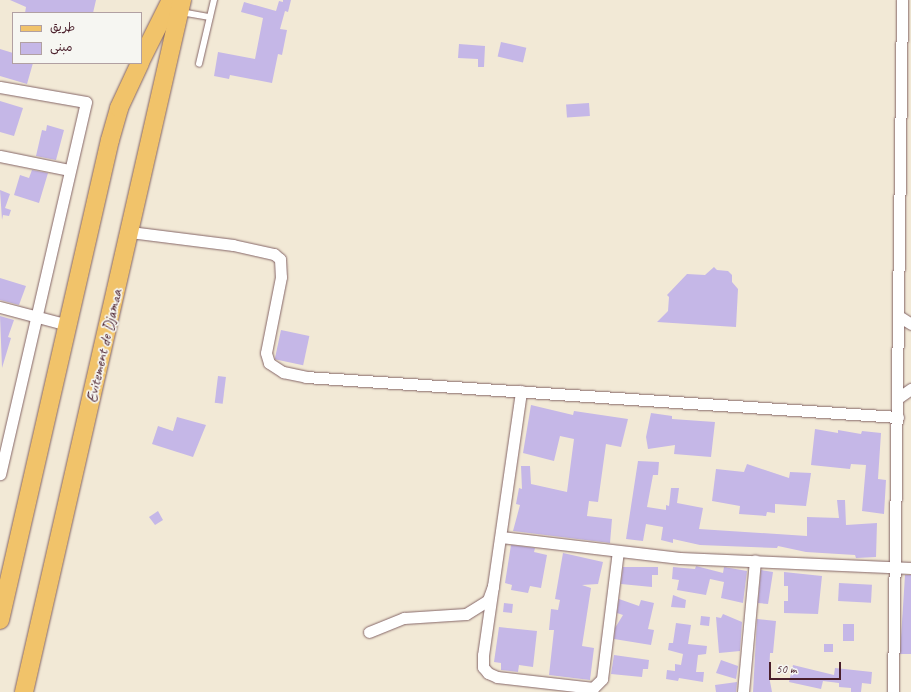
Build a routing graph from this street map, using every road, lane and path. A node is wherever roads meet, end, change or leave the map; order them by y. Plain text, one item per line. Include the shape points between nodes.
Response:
1 (214, 0) edge
2 (902, 0) edge
3 (178, 4) edge
4 (210, 17) junction
5 (142, 59) edge
6 (139, 64) edge
7 (199, 64) dead end
8 (0, 86) edge
9 (0, 156) edge
10 (69, 170) junction
11 (130, 232) junction
12 (0, 307) edge
13 (36, 316) junction
14 (900, 317) junction
15 (911, 324) edge
16 (68, 325) junction
17 (911, 388) edge
18 (521, 391) junction
19 (898, 398) junction
20 (898, 417) junction
21 (0, 474) edge
22 (501, 537) junction
23 (618, 550) junction
24 (755, 561) junction
25 (895, 567) junction
26 (911, 568) edge
27 (493, 586) junction
28 (0, 620) edge
29 (369, 632) dead end
30 (24, 692) edge
31 (743, 692) edge
32 (893, 692) edge

1 - 4 lane
2 - 14 street
3 - 4 lane
3 - 5 main road
3 - 11 main road, Evitement de Djamaa
4 - 7 lane
6 - 16 main road via 114,124
8 - 10 street via 86,102
9 - 10 street
10 - 13 street
11 - 18 street via 233,246 274,254 280,259 281,276 266,353 269,363 283,372 306,377
11 - 30 main road, Evitement de Djamaa
12 - 13 street
13 - 16 street
13 - 21 street
14 - 15 street
14 - 19 street
16 - 28 main road
17 - 19 street
18 - 20 street
18 - 22 street
19 - 20 street
20 - 25 street
22 - 23 street
22 - 27 street
23 - 24 street via 680,558
23 - 27 street via 602,679 593,688 497,678 488,673 483,667 482,655
24 - 25 street
24 - 31 street
25 - 26 street
25 - 32 street
27 - 29 street via 488,600 466,614 404,618

